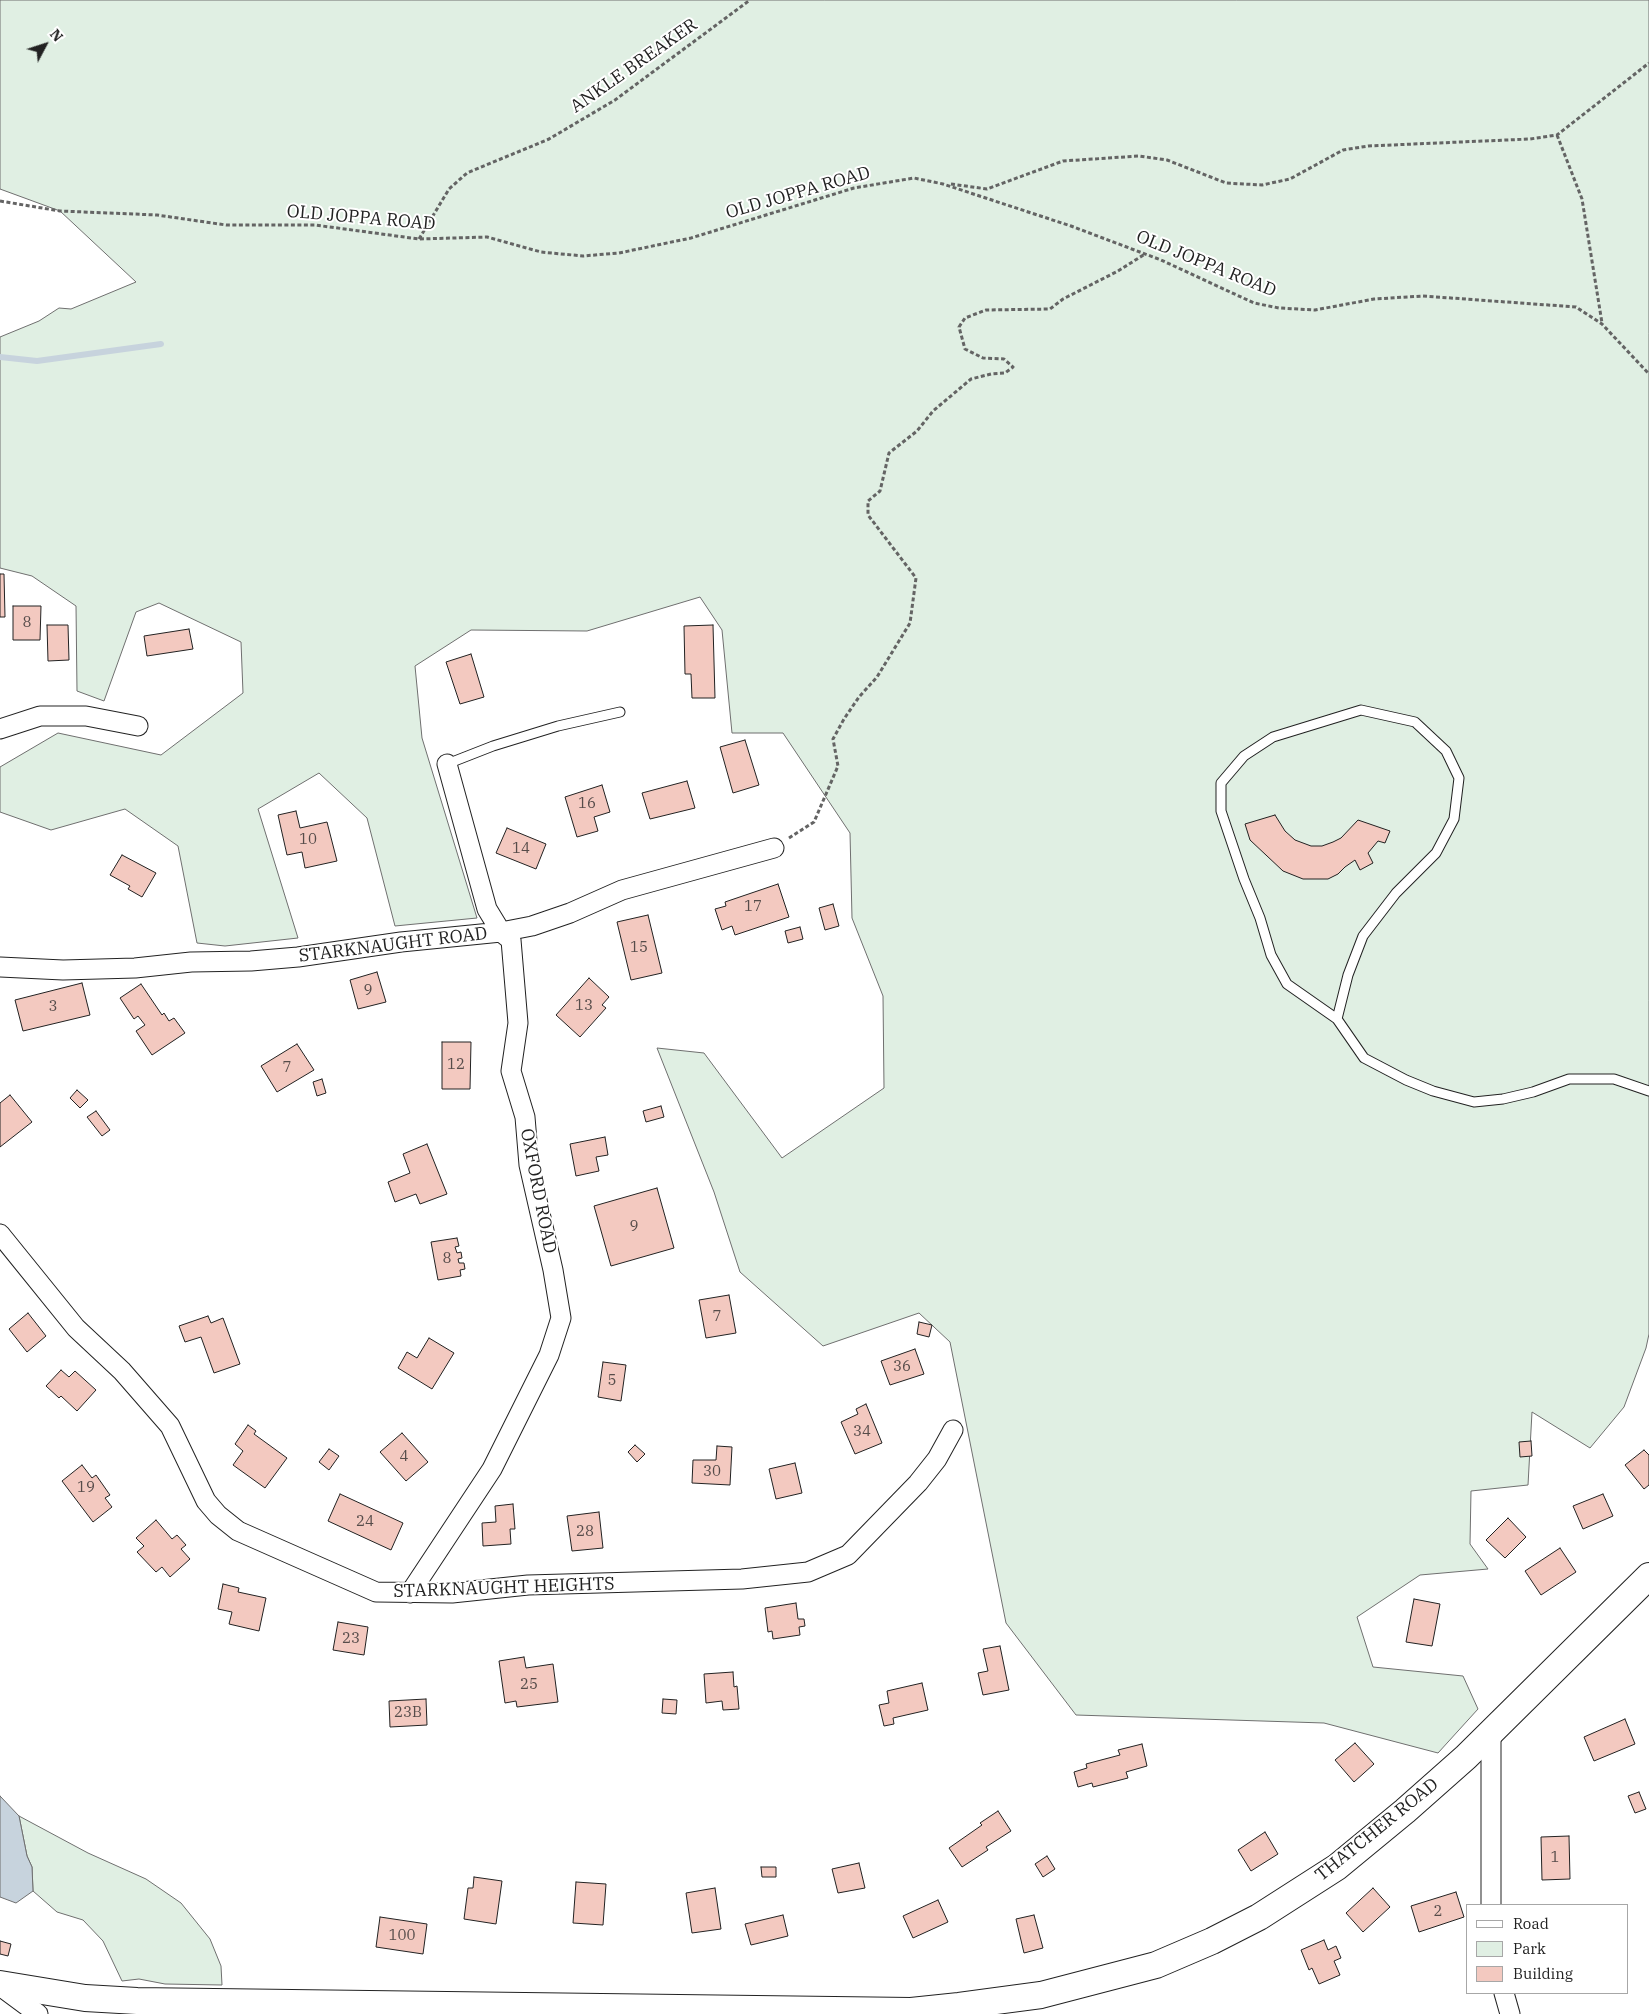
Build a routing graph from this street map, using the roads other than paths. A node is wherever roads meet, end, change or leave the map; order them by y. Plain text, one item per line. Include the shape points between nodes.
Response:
1 (620, 712) dead end
2 (138, 726) dead end
3 (0, 730) edge
4 (447, 764) joint
5 (774, 848) road end
6 (501, 932) junction
7 (0, 967) edge
8 (1337, 1019) junction
9 (1649, 1091) edge
10 (0, 1234) edge
11 (953, 1430) dead end
12 (1649, 1576) edge
13 (410, 1593) junction
14 (1491, 1733) junction
15 (1491, 1904) edge
16 (0, 1985) edge
17 (1504, 1994) edge
18 (217, 2008) edge
19 (38, 2014) edge
20 (1510, 2014) edge

1 - 4 lane via 558,726
2 - 3 street via 86,716 40,716
4 - 6 street, OXFORD ROAD via 487,909
5 - 6 street, STARKNAUGHT ROAD via 622,890 570,913
6 - 7 street, STARKNAUGHT ROAD via 251,961 63,970
6 - 13 street, OXFORD ROAD via 511,940 518,1022 511,1071 525,1117 529,1165 561,1318 549,1355 492,1469
8 - 8 lane via 1287,984 1271,955 1221,811 1221,783 1244,756 1273,737 1361,710 1415,722 1446,751 1459,778 1454,819 1436,853 1396,893 1363,936 1348,975
8 - 9 lane via 1364,1058 1424,1088 1474,1102 1532,1092 1568,1079 1614,1079
10 - 13 street, STARKNAUGHT HEIGHTS via 76,1328 122,1371 170,1426 206,1501 218,1515 238,1531 376,1592
11 - 13 street, STARKNAUGHT HEIGHTS via 937,1459 918,1483 848,1555 808,1572 742,1579 528,1585
12 - 14 main road, THATCHER ROAD
14 - 15 street
14 - 18 main road, THATCHER ROAD via 1337,1867 1259,1916 1156,1965 1041,1995 911,2011
16 - 18 main road, THATCHER ROAD via 85,1998
16 - 19 street
17 - 20 street

